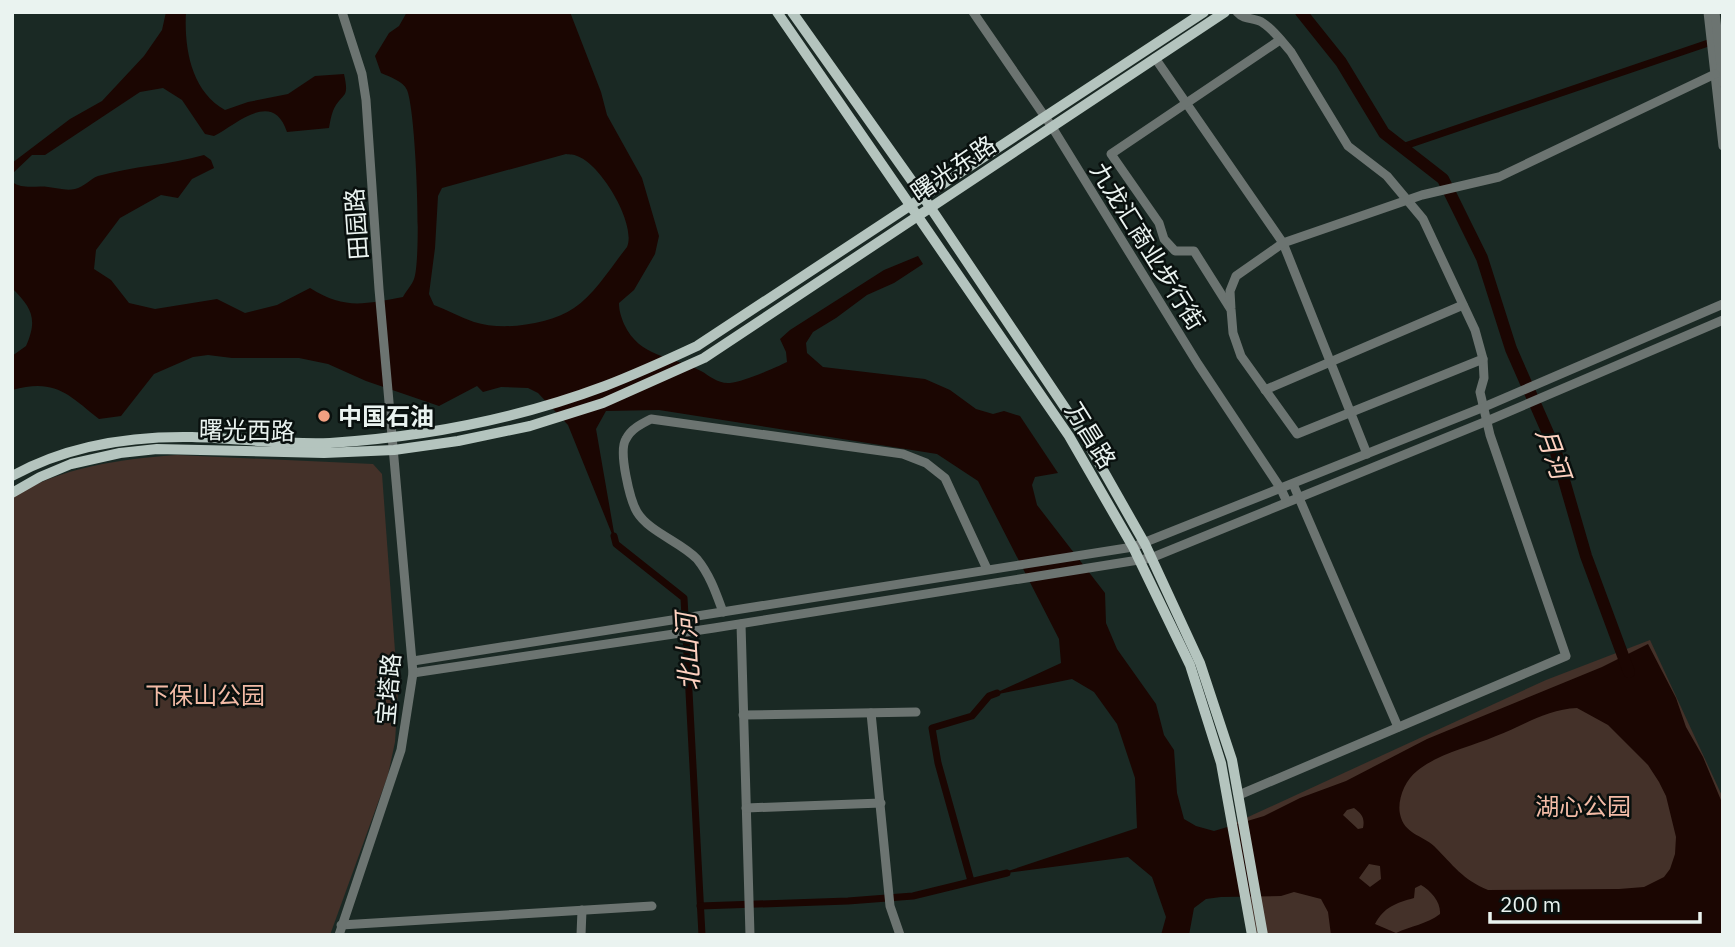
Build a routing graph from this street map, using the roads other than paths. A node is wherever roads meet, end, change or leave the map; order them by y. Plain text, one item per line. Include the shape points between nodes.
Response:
1 (342, 12) edge
2 (777, 12) edge
3 (792, 12) edge
4 (973, 12) edge
5 (1204, 12) edge
6 (1225, 12) edge
7 (1237, 12) edge
8 (1708, 12) edge
9 (1723, 13) edge
10 (1716, 17) edge
11 (1714, 36) junction
12 (1280, 40) junction
13 (1716, 53) junction
14 (1155, 58) junction
15 (1715, 75) junction
16 (1723, 83) edge
17 (1186, 103) junction
18 (1049, 122) junction
19 (1723, 146) edge
20 (924, 198) junction
21 (1408, 200) junction
22 (931, 209) junction
23 (915, 212) junction
24 (1283, 243) junction
25 (1723, 304) edge
26 (1463, 305) junction
27 (1231, 309) junction
28 (1723, 320) edge
29 (1483, 359) junction
30 (1330, 362) junction
31 (1265, 390) junction
32 (1483, 407) junction
33 (526, 412) joint
34 (1350, 412) junction
35 (1487, 421) junction
36 (530, 426) joint
37 (392, 437) junction
38 (394, 450) junction
39 (1367, 454) junction
40 (12, 477) edge
41 (1293, 484) junction
42 (1281, 489) junction
43 (12, 493) edge
44 (1298, 497) junction
45 (1287, 502) junction
46 (1145, 544) junction
47 (1133, 547) junction
48 (1151, 558) junction
49 (1139, 561) junction
50 (987, 569) junction
51 (723, 612) junction
52 (741, 624) junction
53 (413, 661) junction
54 (413, 673) junction
55 (916, 712) dead end
56 (871, 713) junction
57 (743, 715) junction
58 (1398, 727) junction
59 (1239, 795) junction
60 (881, 803) junction
61 (1235, 807) junction
62 (746, 808) junction
63 (1251, 898) junction
64 (652, 906) dead end
65 (582, 910) junction
66 (340, 930) edge
67 (581, 935) edge
68 (750, 935) edge
69 (900, 935) edge
70 (1252, 935) edge
71 (1263, 935) edge

1 - 37 street, 田园路 via 366,100
2 - 23 main road, 万昌路
3 - 20 main road, 万昌路
4 - 18 street, 九龙汇商业步行街
5 - 18 main road, 曙光东路
6 - 14 main road, 曙光东路
7 - 12 street via 1262,22
8 - 11 street
9 - 10 street
10 - 11 street
11 - 13 street
12 - 17 street
12 - 21 street via 1348,146 1387,176
13 - 15 street
13 - 16 street
14 - 17 street
14 - 18 main road, 曙光东路
15 - 19 street
15 - 21 street via 1499,177
17 - 24 street
17 - 27 street via 1111,154 1164,239 1175,251 1194,251
18 - 20 main road, 曙光东路
18 - 22 main road, 曙光东路
18 - 42 street, 九龙汇商业步行街
20 - 22 main road, 万昌路
20 - 23 main road, 曙光东路
21 - 24 street
21 - 26 street via 1423,219
22 - 23 main road, 曙光东路
22 - 46 main road, 万昌路 via 1082,433
23 - 33 main road, 曙光东路 via 698,346 605,386
23 - 36 main road, 曙光东路 via 704,358 603,403
23 - 47 main road, 万昌路 via 1069,436
24 - 27 street via 1236,275 1230,291
24 - 30 street
25 - 32 street
26 - 29 street
26 - 30 street
27 - 31 street via 1241,356
28 - 35 street
29 - 32 street
29 - 34 street
30 - 31 street
30 - 34 street
31 - 34 street via 1297,434
32 - 35 street
32 - 39 street
33 - 37 main road, 曙光西路
34 - 39 street
35 - 44 street
35 - 58 street via 1566,656
36 - 38 main road, 曙光西路
37 - 38 street, 宝塔路
37 - 40 main road, 曙光西路 via 284,444 191,437 128,440 71,452
38 - 43 main road, 曙光西路 via 157,449 120,453 71,464
38 - 53 street, 宝塔路
39 - 41 street
41 - 42 street
41 - 44 street
42 - 45 street, 九龙汇商业步行街
42 - 46 street
44 - 45 street
44 - 58 street
45 - 48 street
46 - 47 street
46 - 48 main road, 万昌路
47 - 49 main road, 万昌路
47 - 50 street
48 - 49 street
48 - 59 main road, 万昌路 via 1200,663
49 - 52 street
49 - 61 main road, 万昌路 via 1190,665
50 - 51 street
50 - 51 street via 945,478 926,463 903,454 651,419 638,425 625,440 630,492 638,513 706,570
51 - 53 street
52 - 54 street
52 - 57 street
53 - 54 street, 宝塔路
54 - 66 street, 宝塔路 via 401,750
55 - 56 street
56 - 57 street
56 - 60 street
57 - 62 street
58 - 59 street
59 - 61 main road, 万昌路
60 - 62 street
60 - 69 street via 890,906
61 - 63 main road, 万昌路
62 - 68 street
63 - 70 main road, 万昌路
63 - 71 main road, 万昌路
64 - 65 street
65 - 66 street
65 - 67 street

